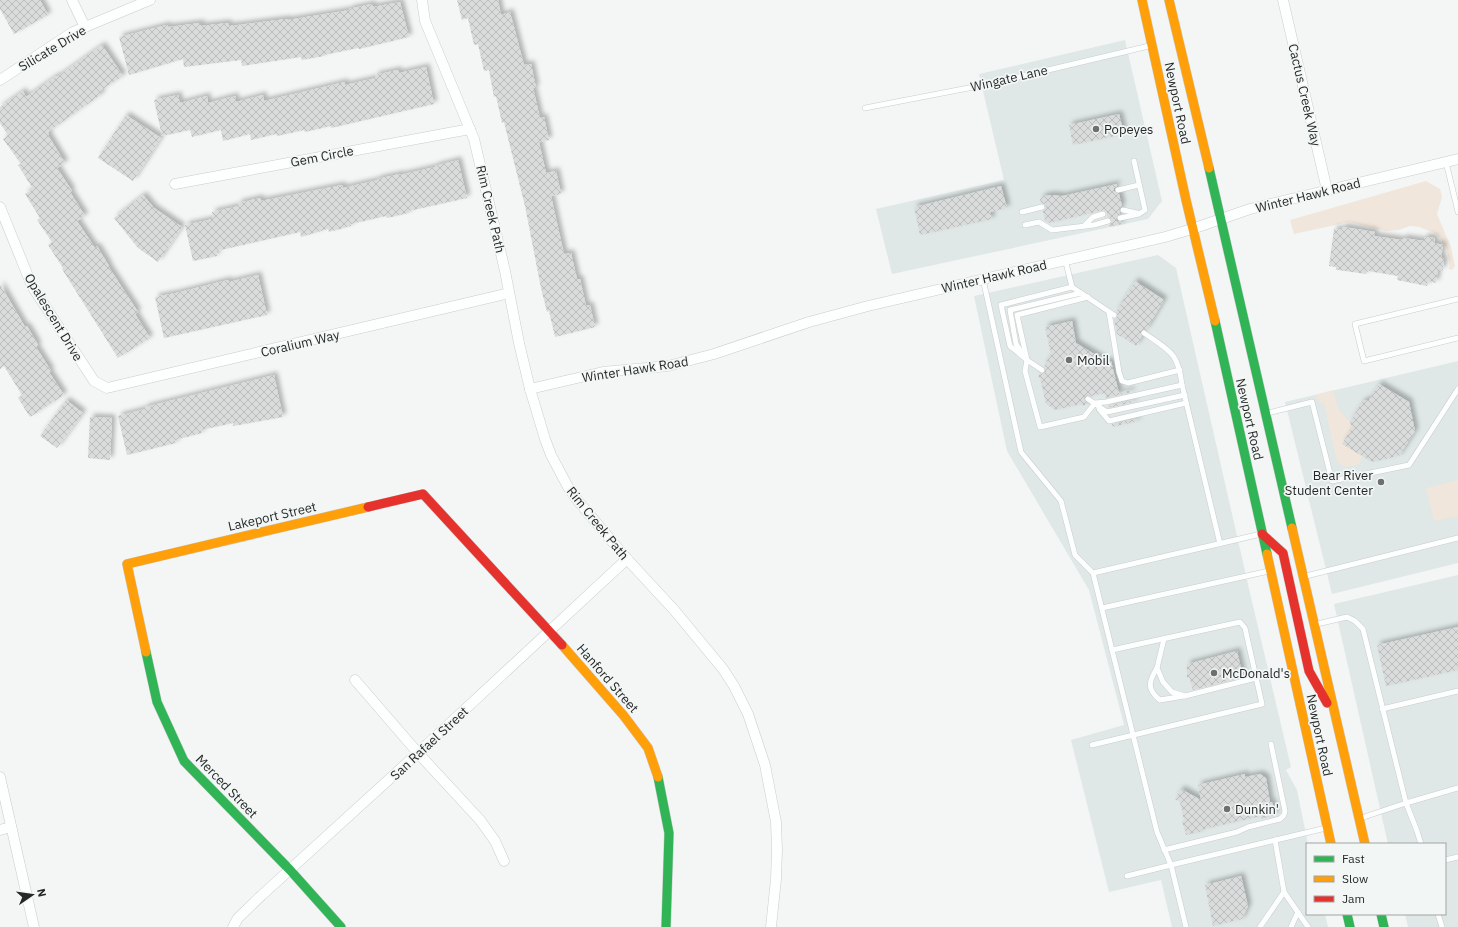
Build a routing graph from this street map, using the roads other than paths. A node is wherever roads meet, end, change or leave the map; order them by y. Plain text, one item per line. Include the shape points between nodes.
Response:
1 (72, 0) edge
2 (150, 0) edge
3 (422, 0) edge
4 (1142, 0) edge
5 (1169, 0) edge
6 (1283, 0) edge
7 (86, 27) junction
8 (1152, 45) junction
9 (0, 80) edge
10 (865, 108) dead end
11 (470, 128) junction
12 (1458, 159) edge
13 (1134, 162) dead end
14 (1446, 162) junction
15 (174, 184) dead end
16 (1139, 186) junction
17 (1118, 190) dead end
18 (1327, 190) junction
19 (0, 207) edge
20 (1042, 207) dead end
21 (1123, 210) dead end
22 (1022, 212) dead end
23 (1458, 212) edge
24 (1103, 214) dead end
25 (1139, 214) junction
26 (1120, 218) dead end
27 (1221, 219) junction
28 (1108, 221) dead end
29 (1025, 225) dead end
30 (1084, 226) junction
31 (1192, 229) junction
32 (1065, 259) junction
33 (983, 278) junction
34 (1072, 287) junction
35 (509, 293) junction
36 (1081, 293) junction
37 (1088, 298) junction
38 (1458, 299) edge
39 (1144, 333) dead end
40 (1458, 338) edge
41 (1027, 360) junction
42 (1042, 370) dead end
43 (1180, 370) junction
44 (94, 381) joint
45 (1182, 385) junction
46 (530, 389) junction
47 (1458, 389) edge
48 (1184, 395) junction
49 (1088, 399) dead end
50 (1095, 403) junction
51 (1186, 403) junction
52 (1266, 414) junction
53 (423, 494) joint
54 (1262, 534) junction
55 (1458, 538) edge
56 (1220, 544) junction
57 (627, 559) junction
58 (127, 564) joint
59 (1271, 570) junction
60 (1093, 573) junction
61 (1304, 577) junction
62 (1102, 608) junction
63 (1314, 625) junction
64 (550, 630) junction
65 (1164, 638) junction
66 (1112, 650) junction
67 (1157, 668) junction
68 (1256, 678) junction
69 (355, 680) dead end
70 (1458, 692) edge
71 (1185, 696) junction
72 (1382, 709) junction
73 (1337, 722) junction
74 (1133, 735) junction
75 (1271, 744) dead end
76 (1092, 745) dead end
77 (418, 753) junction
78 (0, 777) edge
79 (1458, 788) edge
80 (1406, 803) junction
81 (1359, 819) junction
82 (11, 827) junction
83 (1327, 827) junction
84 (0, 830) edge
85 (1275, 840) junction
86 (1331, 843) edge
87 (1365, 843) edge
88 (1421, 843) edge
89 (1164, 850) junction
90 (1458, 857) edge
91 (1446, 860) edge
92 (504, 861) dead end
93 (1171, 865) junction
94 (290, 870) junction
95 (1127, 876) dead end
96 (1284, 892) junction
97 (1298, 912) junction
98 (1347, 915) edge
99 (1381, 915) edge
100 (1438, 915) edge
101 (34, 927) edge
102 (233, 927) edge
103 (341, 927) edge
104 (666, 927) edge
105 (771, 927) edge
106 (1186, 927) edge
107 (1260, 927) edge
108 (1291, 927) edge
109 (1308, 927) edge
110 (1350, 927) edge
111 (1384, 927) edge
112 (1442, 927) edge

1 - 7 street
2 - 7 street, Silicate Drive
3 - 11 street, Rim Creek Path via 425,21
4 - 8 main road, Newport Road
5 - 27 main road, Newport Road
6 - 18 street, Cactus Creek Way
7 - 9 street, Silicate Drive via 73,32
8 - 10 lane, Wingate Lane via 989,84
8 - 31 main road, Newport Road
11 - 15 street, Gem Circle
11 - 35 street, Rim Creek Path
12 - 14 street, Winter Hawk Road
13 - 16 lane
14 - 18 street, Winter Hawk Road
14 - 23 lane
16 - 17 lane
16 - 25 lane via 1145,210
18 - 27 street, Winter Hawk Road via 1245,210
19 - 44 street, Opalescent Drive via 32,286
20 - 22 lane
21 - 25 lane
24 - 30 lane via 1093,217
25 - 26 lane
27 - 31 street, Winter Hawk Road
27 - 52 main road, Newport Road
28 - 30 lane
29 - 30 lane via 1039,222 1052,230
31 - 32 street, Winter Hawk Road
31 - 54 main road, Newport Road via 1238,420
32 - 33 street, Winter Hawk Road
32 - 34 lane
33 - 46 street, Winter Hawk Road via 809,322 714,354 668,366 603,372
33 - 60 lane via 1022,452 1061,501 1075,555
34 - 36 lane
34 - 41 lane via 1001,305 1010,346
35 - 44 street, Coralium Way via 107,388
35 - 46 street, Rim Creek Path
36 - 37 lane
36 - 41 lane via 1010,310 1016,344
37 - 41 lane via 1017,315
37 - 43 lane via 1112,314 1122,381 1128,383
38 - 40 lane via 1354,324 1364,361
39 - 43 lane via 1171,352
41 - 42 lane
41 - 50 lane via 1025,371 1040,427 1084,417
43 - 45 lane
45 - 48 lane
45 - 50 lane
46 - 57 street, Rim Creek Path via 551,455 568,487
47 - 52 lane via 1409,465 1332,481 1312,402
48 - 50 lane via 1107,412
48 - 51 lane
49 - 50 lane
50 - 51 lane via 1109,421
51 - 56 lane
52 - 61 main road, Newport Road
53 - 58 main road, Lakeport Street
53 - 64 main road, Hanford Street
54 - 56 lane
54 - 59 main road, Newport Road
54 - 73 main road via 1283,553 1310,671
55 - 61 lane
56 - 60 lane
57 - 64 street, San Rafael Street
57 - 105 street, Rim Creek Path via 676,611 711,654 734,686 748,714 764,765 776,822 776,879
58 - 94 main road, Merced Street via 157,702 184,761
59 - 62 lane
59 - 83 main road, Newport Road
60 - 62 lane
61 - 63 main road, Newport Road
62 - 66 lane
63 - 72 lane via 1347,617 1363,629
63 - 73 main road, Newport Road
64 - 77 street, San Rafael Street
64 - 104 main road, Hanford Street via 648,748 659,779 669,834
65 - 66 lane
65 - 67 lane
65 - 68 lane via 1240,622 1245,628
66 - 74 lane
67 - 71 lane via 1163,682 1172,692
67 - 71 lane via 1151,678 1150,688 1154,695 1160,700
68 - 71 lane
68 - 74 lane via 1262,704
69 - 77 street
70 - 72 lane
72 - 80 lane
73 - 81 main road, Newport Road
74 - 76 lane
74 - 89 lane via 1157,832
75 - 89 lane via 1285,811 1280,820
77 - 92 street via 480,820 495,841
77 - 94 street, San Rafael Street
78 - 82 street
79 - 80 lane
80 - 81 lane
80 - 88 lane
81 - 87 main road, Newport Road
82 - 84 street
82 - 101 street
83 - 85 lane
83 - 86 main road, Newport Road
85 - 93 lane
85 - 96 lane
89 - 93 lane
90 - 91 lane
93 - 95 lane
93 - 106 lane
94 - 102 street, San Rafael Street via 238,918
94 - 103 main road, Merced Street
96 - 97 lane
96 - 107 lane
97 - 108 lane
97 - 109 lane
98 - 110 main road
99 - 111 main road
100 - 112 lane

